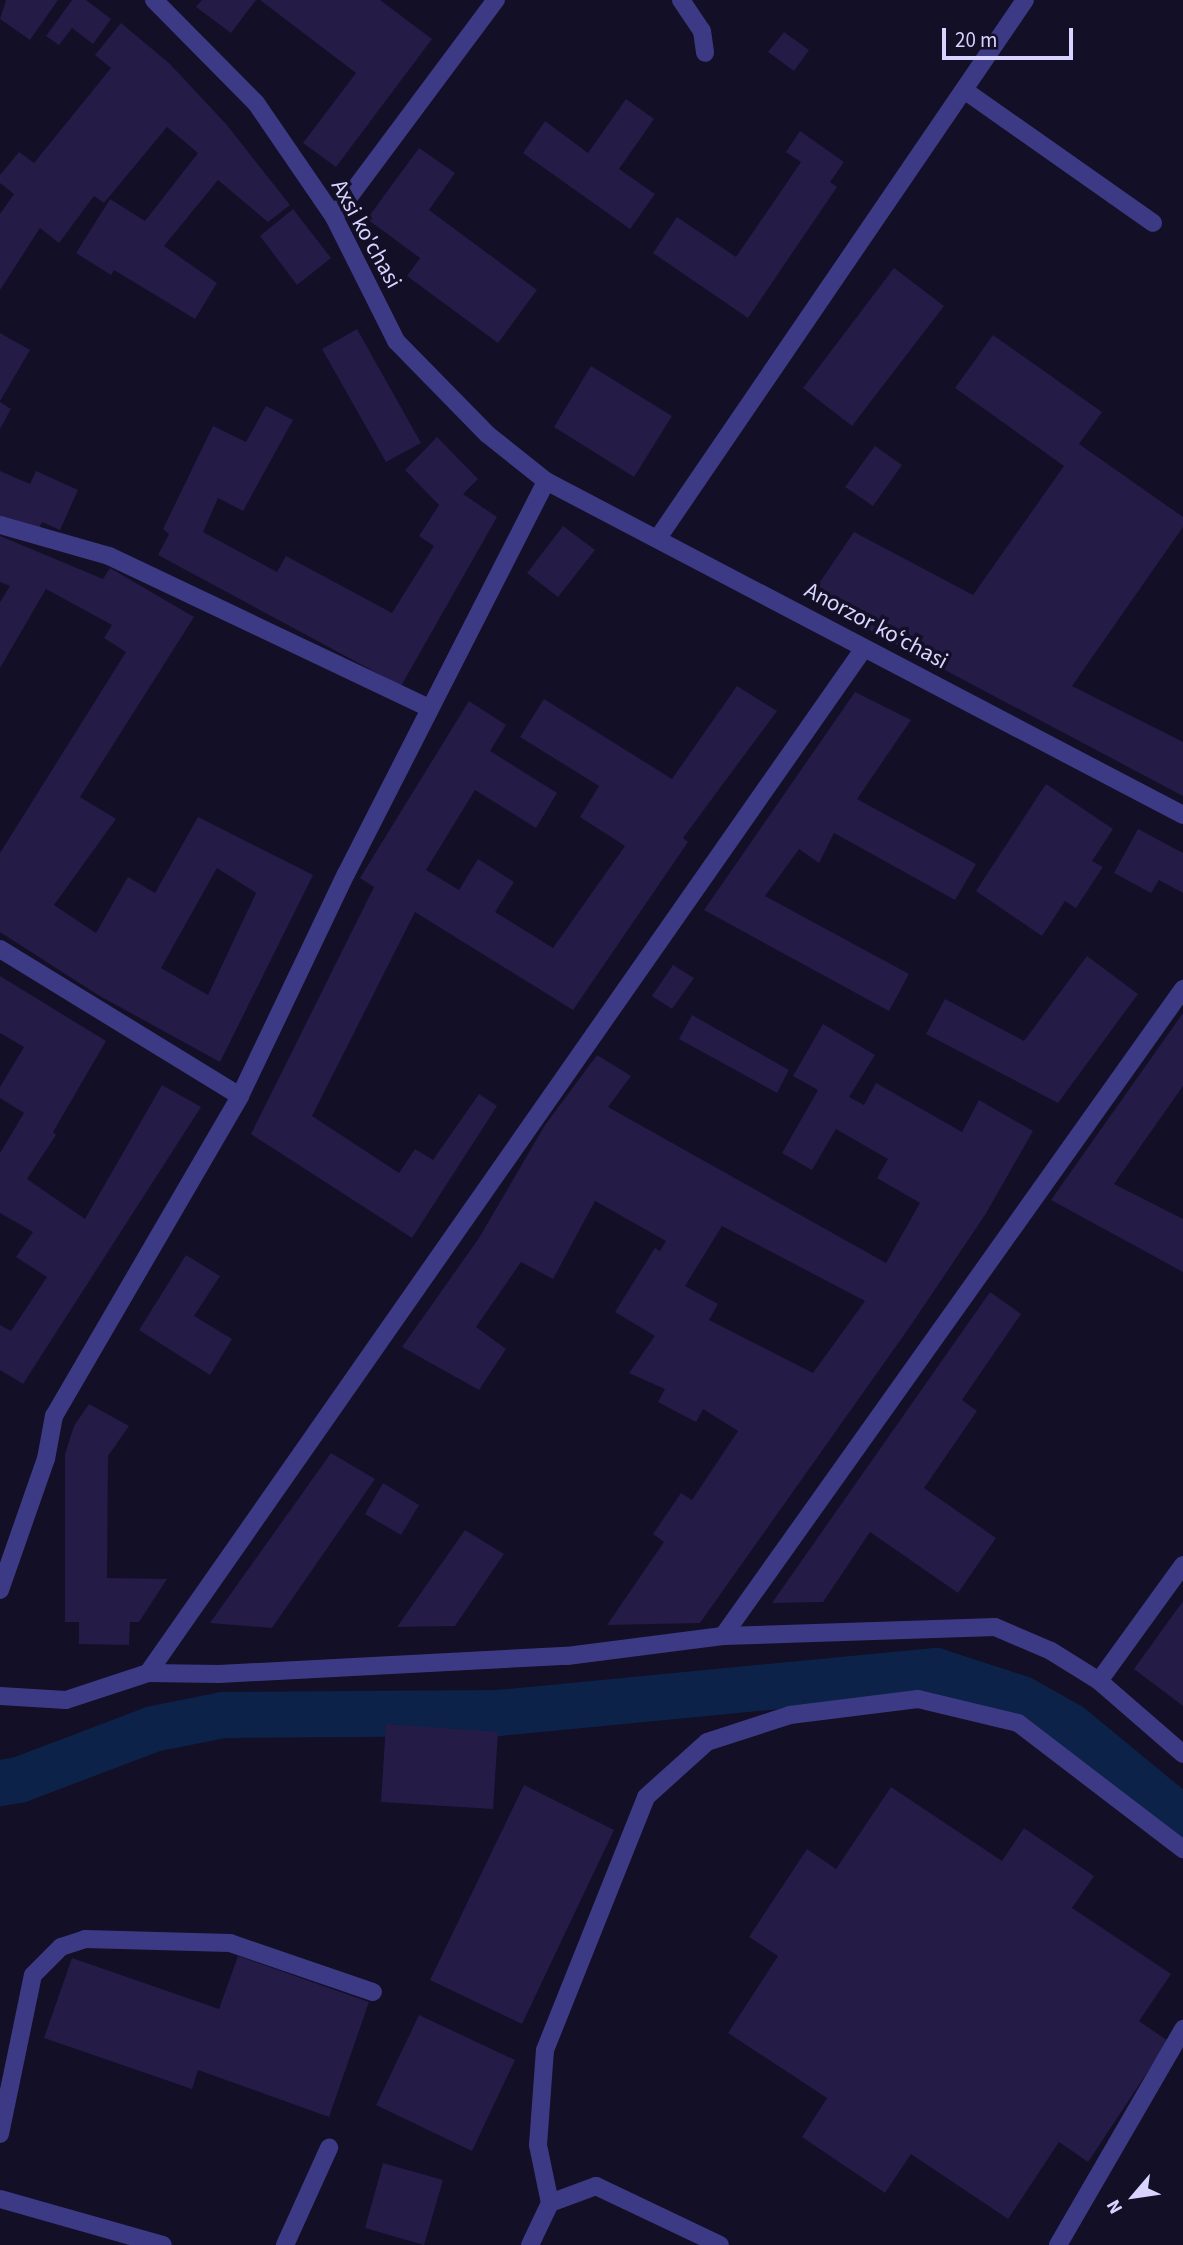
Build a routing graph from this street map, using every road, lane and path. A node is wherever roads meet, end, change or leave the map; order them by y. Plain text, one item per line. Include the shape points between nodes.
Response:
1 (154, 0) edge
2 (496, 0) edge
3 (681, 0) edge
4 (1025, 0) edge
5 (705, 53) dead end
6 (964, 90) junction
7 (334, 217) junction
8 (1153, 223) dead end
9 (546, 481) junction
10 (0, 525) edge
11 (659, 538) junction
12 (864, 648) junction
13 (429, 708) junction
14 (1183, 816) edge
15 (0, 949) edge
16 (1183, 989) edge
17 (240, 1097) junction
18 (1183, 1566) edge
19 (0, 1590) edge
20 (723, 1636) junction
21 (148, 1673) junction
22 (1099, 1681) junction
23 (0, 1696) edge
24 (1183, 1754) edge
25 (1183, 1849) edge
26 (373, 1992) dead end
27 (1183, 2029) edge
28 (0, 2134) edge
29 (330, 2148) dead end
30 (0, 2199) edge
31 (550, 2203) junction
32 (163, 2245) edge
33 (285, 2245) edge
34 (530, 2245) edge
35 (720, 2245) edge
36 (1058, 2245) edge

1 - 7 street, Axsi ko'chasi via 256,103
2 - 7 street
3 - 5 street via 702,31
4 - 6 street
6 - 8 street
6 - 11 street
7 - 9 street, Axsi ko'chasi via 396,341 487,434
9 - 11 street, Anorzor koʻchasi
9 - 13 street
10 - 13 street via 109,556
11 - 12 street, Anorzor koʻchasi
12 - 14 street, Anorzor koʻchasi
12 - 21 street
13 - 17 street
15 - 17 street
16 - 20 street
17 - 19 street via 54,1416 46,1459
18 - 22 street
20 - 21 street via 567,1656 219,1674
20 - 22 street via 995,1627 1051,1651
21 - 23 street via 66,1700
22 - 24 street
25 - 31 street via 1018,1723 918,1699 790,1715 708,1742 646,1797 545,2050 538,2145
26 - 28 street via 230,1943 85,1939 61,1947 33,1975
27 - 36 street
29 - 33 street
30 - 32 street
31 - 34 street
31 - 35 street via 596,2186

